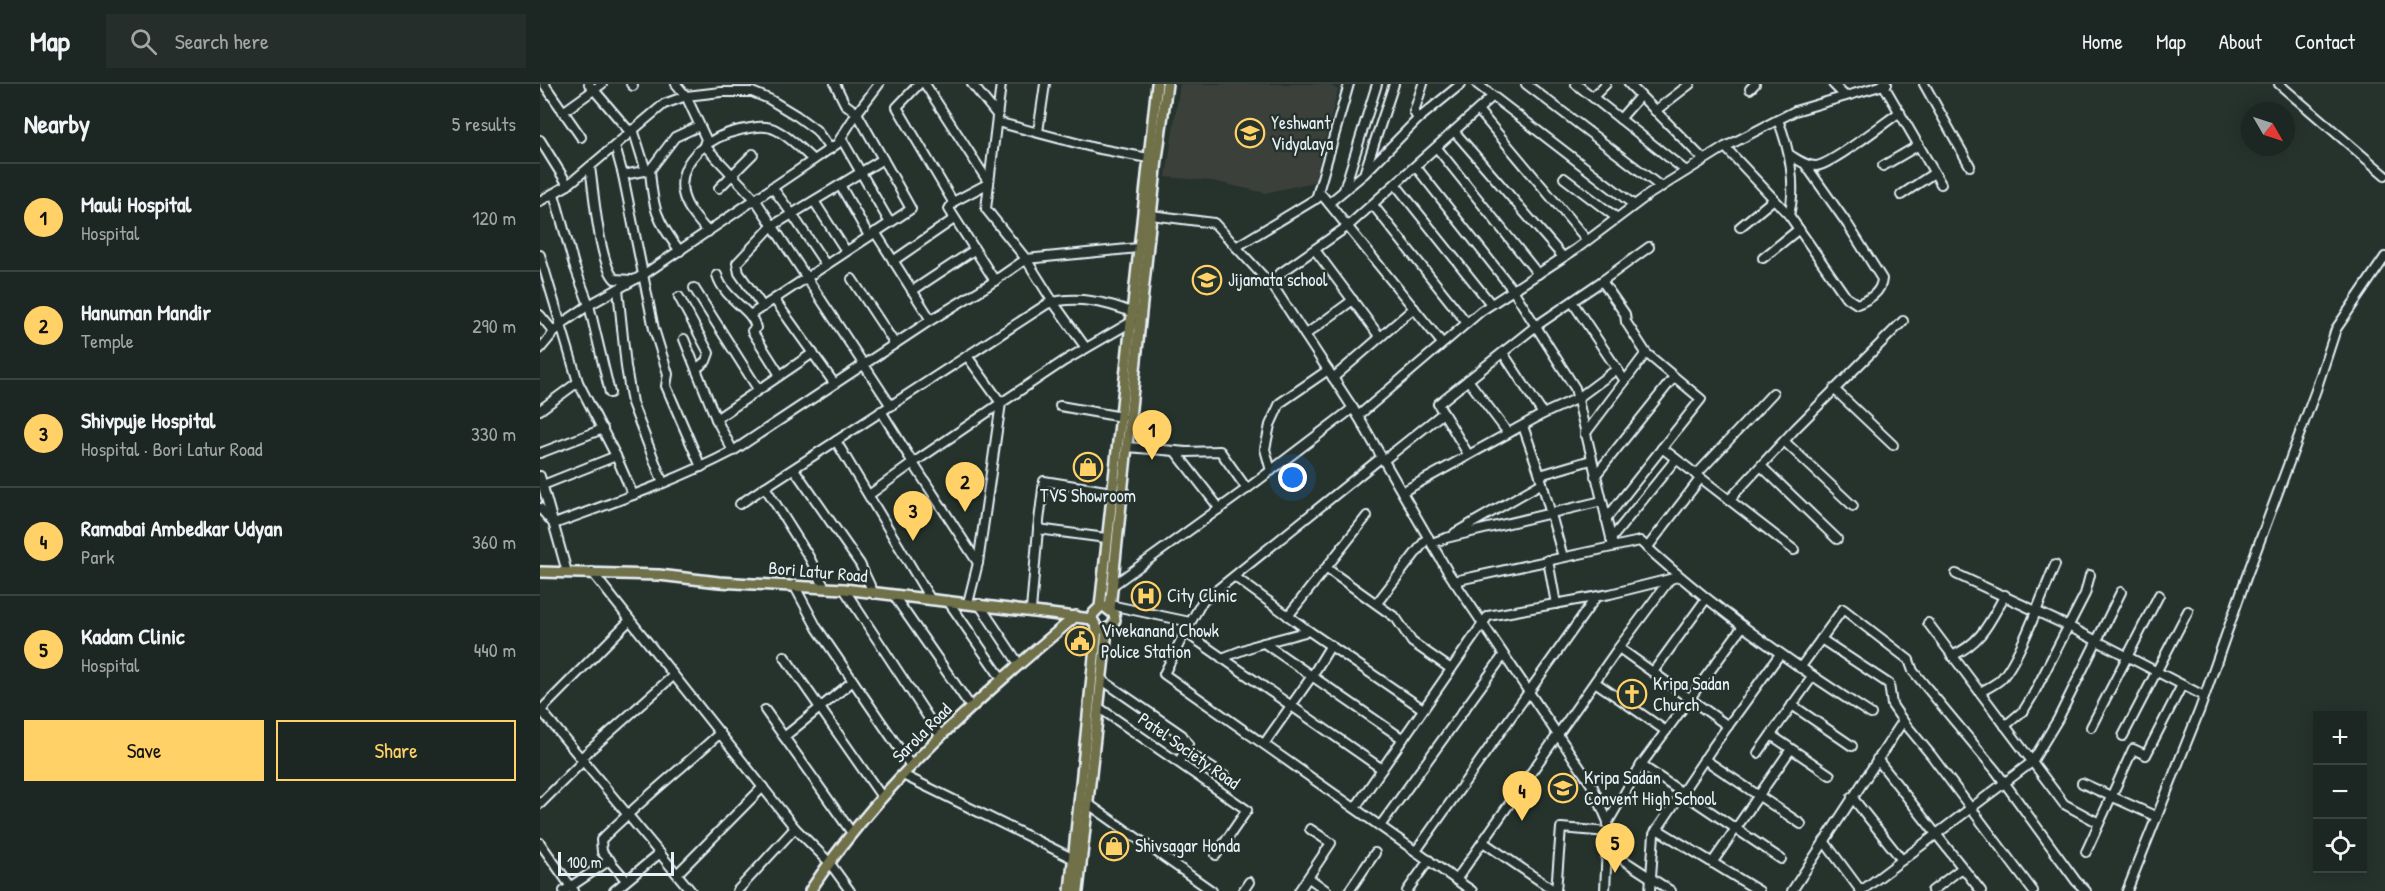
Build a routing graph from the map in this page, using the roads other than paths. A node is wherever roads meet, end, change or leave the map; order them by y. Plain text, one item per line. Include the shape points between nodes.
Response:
1 (544, 84) edge
2 (602, 84) edge
3 (676, 84) edge
4 (731, 84) edge
5 (835, 84) edge
6 (879, 84) edge
7 (919, 84) edge
8 (925, 84) edge
9 (972, 84) edge
10 (1001, 84) edge
11 (1045, 84) edge
12 (1157, 84) edge
13 (1167, 84) edge
14 (1349, 84) edge
15 (1377, 84) edge
16 (1394, 84) edge
17 (1423, 84) edge
18 (1447, 84) edge
19 (1461, 84) edge
20 (1477, 84) edge
21 (1526, 84) edge
22 (1576, 84) edge
23 (1606, 84) edge
24 (1629, 84) edge
25 (1690, 84) edge
26 (1833, 84) edge
27 (1885, 84) edge
28 (1924, 84) edge
29 (2278, 84) edge
30 (592, 87) edge
31 (1454, 91) junction
32 (737, 93) junction
33 (686, 96) junction
34 (1640, 96) junction
35 (1845, 96) junction
36 (1492, 97) junction
37 (1593, 97) junction
38 (1478, 110) junction
39 (1655, 111) junction
40 (563, 112) junction
41 (1900, 112) junction
42 (856, 113) junction
43 (997, 119) junction
44 (1418, 119) junction
45 (1620, 119) junction
46 (1778, 120) junction
47 (699, 126) junction
48 (1454, 130) junction
49 (631, 131) junction
50 (1038, 132) junction
51 (581, 136) dead end
52 (841, 138) junction
53 (540, 140) edge
54 (704, 145) junction
55 (1919, 145) junction
56 (615, 146) junction
57 (1725, 147) junction
58 (1437, 148) junction
59 (830, 149) junction
60 (753, 154) dead end
61 (1790, 155) junction
62 (1148, 158) junction
63 (883, 159) junction
64 (813, 160) junction
65 (1704, 160) junction
66 (1805, 164) junction
67 (1883, 166) dead end
68 (1970, 166) dead end
69 (590, 167) junction
70 (1416, 167) junction
71 (648, 171) junction
72 (1686, 171) junction
73 (861, 172) junction
74 (1935, 173) junction
75 (1364, 174) junction
76 (623, 175) junction
77 (732, 175) junction
78 (2385, 175) edge
79 (1564, 178) dead end
80 (989, 183) junction
81 (568, 184) junction
82 (1941, 184) dead end
83 (840, 185) junction
84 (1396, 185) junction
85 (1661, 186) junction
86 (772, 187) junction
87 (719, 188) dead end
88 (1343, 191) junction
89 (554, 194) junction
90 (1901, 195) dead end
91 (755, 199) junction
92 (1316, 199) junction
93 (1774, 199) junction
94 (540, 201) edge
95 (814, 201) junction
96 (953, 202) junction
97 (1329, 203) junction
98 (1373, 205) junction
99 (1634, 205) junction
100 (792, 214) junction
101 (1151, 215) junction
102 (1789, 215) junction
103 (1617, 218) junction
104 (954, 219) junction
105 (890, 223) junction
106 (772, 226) junction
107 (1348, 226) junction
108 (1740, 227) dead end
109 (1799, 229) junction
110 (708, 231) junction
111 (872, 234) junction
112 (1587, 240) junction
113 (1236, 247) junction
114 (1649, 247) dead end
115 (1138, 248) junction
116 (974, 250) junction
117 (1315, 250) junction
118 (680, 251) junction
119 (846, 251) junction
120 (540, 255) edge
121 (1563, 257) junction
122 (2385, 257) edge
123 (1763, 258) dead end
124 (1026, 259) junction
125 (894, 261) junction
126 (826, 265) junction
127 (1538, 273) junction
128 (643, 275) junction
129 (717, 275) dead end
130 (806, 278) junction
131 (852, 279) dead end
132 (633, 280) junction
133 (995, 281) junction
134 (1602, 281) junction
135 (1268, 282) junction
136 (694, 288) dead end
137 (618, 289) junction
138 (1514, 290) junction
139 (912, 291) junction
140 (679, 297) dead end
141 (774, 299) junction
142 (1353, 300) junction
143 (1053, 302) junction
144 (1573, 303) junction
145 (1491, 304) junction
146 (589, 305) junction
147 (763, 307) junction
148 (1414, 308) junction
149 (540, 315) edge
150 (750, 315) junction
151 (1133, 317) junction
152 (931, 320) junction
153 (1903, 321) dead end
154 (1467, 322) junction
155 (1536, 326) junction
156 (557, 329) junction
157 (1305, 335) junction
158 (1380, 337) junction
159 (684, 339) dead end
160 (1442, 343) junction
161 (895, 344) junction
162 (1086, 348) junction
163 (540, 349) edge
164 (1503, 352) junction
165 (813, 353) junction
166 (1646, 353) junction
167 (968, 356) junction
168 (864, 364) junction
169 (696, 369) junction
170 (1617, 369) junction
171 (1328, 370) junction
172 (780, 375) junction
173 (1674, 377) junction
174 (1333, 378) junction
175 (1468, 380) junction
176 (1625, 381) junction
177 (578, 382) junction
178 (834, 384) junction
179 (758, 389) junction
180 (1834, 389) junction
181 (610, 393) dead end
182 (1773, 393) dead end
183 (1578, 398) junction
184 (1001, 403) junction
185 (891, 405) junction
186 (1060, 406) dead end
187 (1353, 408) junction
188 (540, 410) edge
189 (882, 411) junction
190 (1443, 413) junction
191 (1544, 414) junction
192 (1358, 416) junction
193 (1122, 417) junction
194 (716, 419) junction
195 (1523, 426) junction
196 (603, 429) junction
197 (1508, 433) junction
198 (1586, 434) junction
199 (836, 441) junction
200 (1784, 441) junction
201 (1893, 445) dead end
202 (1127, 447) junction
203 (1662, 448) junction
204 (733, 451) junction
205 (1175, 452) junction
206 (540, 453) edge
207 (1468, 454) junction
208 (616, 456) junction
209 (1383, 458) junction
210 (1676, 459) junction
211 (1592, 460) junction
212 (913, 463) junction
213 (1761, 466) junction
214 (701, 467) junction
215 (794, 469) junction
216 (1271, 471) junction
217 (540, 476) edge
218 (1595, 476) junction
219 (1698, 477) junction
220 (1541, 479) junction
221 (663, 483) junction
222 (543, 485) junction
223 (765, 487) junction
224 (1247, 489) junction
225 (1112, 492) junction
226 (1402, 492) junction
227 (633, 495) junction
228 (869, 495) junction
229 (1729, 500) junction
230 (1602, 501) junction
231 (740, 504) dead end
232 (1853, 506) dead end
233 (540, 508) edge
234 (1220, 509) junction
235 (1550, 514) junction
236 (1367, 516) dead end
237 (1606, 519) junction
238 (554, 524) junction
239 (1038, 529) junction
240 (1106, 538) junction
241 (1446, 538) junction
242 (1837, 539) dead end
243 (1430, 540) junction
244 (1612, 543) junction
245 (1647, 548) junction
246 (1794, 550) dead end
247 (1563, 557) junction
248 (1548, 560) junction
249 (978, 563) junction
250 (2055, 565) dead end
251 (1326, 568) junction
252 (540, 572) edge
253 (567, 572) junction
254 (592, 572) junction
255 (1956, 574) dead end
256 (2090, 575) dead end
257 (1235, 577) junction
258 (1674, 578) junction
259 (1454, 581) junction
260 (794, 585) junction
261 (1112, 586) junction
262 (825, 588) junction
263 (844, 589) junction
264 (2121, 592) dead end
265 (874, 594) junction
266 (2159, 595) dead end
267 (894, 596) junction
268 (2005, 596) junction
269 (1596, 597) junction
270 (1706, 599) junction
271 (931, 600) junction
272 (948, 601) junction
273 (968, 603) junction
274 (1377, 603) junction
275 (979, 604) junction
276 (1556, 604) junction
277 (1107, 607) junction
278 (1031, 610) junction
279 (2035, 610) junction
280 (2188, 611) dead end
281 (1076, 616) junction
282 (1288, 616) junction
283 (1092, 619) junction
284 (629, 621) junction
285 (1190, 622) junction
286 (1928, 623) dead end
287 (1482, 624) junction
288 (1743, 626) junction
289 (2068, 626) junction
290 (1102, 629) junction
291 (1308, 631) junction
292 (1185, 632) junction
293 (1821, 639) junction
294 (2097, 641) junction
295 (1264, 643) junction
296 (1331, 645) junction
297 (1619, 648) junction
298 (1780, 654) junction
299 (784, 656) dead end
300 (1503, 656) junction
301 (1952, 656) junction
302 (2127, 656) junction
303 (1222, 658) junction
304 (1019, 664) junction
305 (1800, 668) junction
306 (1451, 669) junction
307 (1653, 672) junction
308 (2156, 672) junction
309 (673, 676) junction
310 (1312, 676) junction
311 (1813, 676) junction
312 (1002, 679) junction
313 (1102, 680) junction
314 (853, 681) junction
315 (1595, 682) junction
316 (2182, 685) junction
317 (1980, 692) junction
318 (1529, 693) junction
319 (2204, 696) junction
320 (1689, 698) junction
321 (1290, 705) junction
322 (1792, 705) junction
323 (1098, 706) junction
324 (971, 708) junction
325 (821, 709) junction
326 (1423, 709) junction
327 (540, 710) edge
328 (765, 710) dead end
329 (1871, 714) dead end
330 (1903, 721) junction
331 (1728, 726) junction
332 (2005, 726) junction
333 (2091, 728) dead end
334 (1666, 731) junction
335 (720, 733) junction
336 (1770, 735) junction
337 (1558, 736) junction
338 (2123, 736) dead end
339 (784, 737) junction
340 (941, 737) junction
341 (1403, 739) junction
342 (1264, 744) junction
343 (1852, 746) dead end
344 (1791, 749) junction
345 (1185, 750) junction
346 (1758, 753) dead end
347 (583, 759) junction
348 (1704, 759) junction
349 (1877, 759) junction
350 (1179, 762) junction
351 (2032, 762) junction
352 (1641, 765) junction
353 (911, 766) junction
354 (1382, 769) junction
355 (903, 775) junction
356 (1830, 775) dead end
357 (1226, 777) dead end
358 (2004, 783) junction
359 (2082, 783) dead end
360 (763, 787) junction
361 (1682, 793) junction
362 (1759, 796) junction
363 (2111, 796) junction
364 (882, 797) junction
365 (1852, 797) junction
366 (1087, 803) junction
367 (540, 804) edge
368 (1355, 808) junction
369 (1971, 808) junction
370 (627, 814) junction
371 (2157, 817) junction
372 (1608, 822) junction
373 (2099, 823) junction
374 (1801, 824) dead end
375 (1380, 826) junction
376 (795, 828) junction
377 (1310, 829) dead end
378 (1657, 829) junction
379 (1736, 829) junction
380 (1608, 832) junction
381 (852, 833) junction
382 (1936, 835) junction
383 (1824, 841) junction
384 (1484, 842) junction
385 (540, 843) edge
386 (1608, 850) junction
387 (1416, 851) junction
388 (2086, 852) dead end
389 (660, 853) junction
390 (1375, 854) dead end
391 (1216, 855) dead end
392 (1072, 858) junction
393 (1781, 859) dead end
394 (610, 860) junction
395 (1429, 860) junction
396 (1902, 860) junction
397 (829, 862) junction
398 (1712, 863) junction
399 (1962, 868) junction
400 (677, 874) junction
401 (1309, 878) junction
402 (1456, 879) junction
403 (626, 880) junction
404 (1651, 880) junction
405 (1249, 882) dead end
406 (569, 889) edge
407 (1796, 889) edge
408 (614, 891) edge
409 (691, 891) edge
410 (737, 891) edge
411 (810, 891) edge
412 (850, 891) edge
413 (1070, 891) edge
414 (1078, 891) edge
415 (1212, 891) edge
416 (1243, 891) edge
417 (1299, 891) edge
418 (1327, 891) edge
419 (1348, 891) edge
420 (1407, 891) edge
421 (1472, 891) edge
422 (1555, 891) edge
423 (1605, 891) edge
424 (1650, 891) edge
425 (1671, 891) edge
426 (1759, 891) edge
427 (1861, 891) edge
428 (1932, 891) edge
429 (1981, 891) edge
430 (2033, 891) edge
431 (2086, 891) edge
432 (2127, 891) edge

1 - 40 street
2 - 30 street
3 - 33 street
4 - 32 street
5 - 42 street via 844,104
6 - 42 street
7 - 96 street via 897,107
8 - 80 street
9 - 43 street
10 - 43 street
11 - 50 street
12 - 62 main road
13 - 101 main road
14 - 92 street
15 - 88 street
16 - 75 street
17 - 44 street via 1414,112
18 - 31 street
19 - 31 street
20 - 36 street
21 - 85 street
22 - 37 street
23 - 37 street
24 - 34 street
25 - 39 street
26 - 35 street
27 - 35 street
27 - 41 street
28 - 68 street
29 - 78 street
30 - 40 street
30 - 49 street
31 - 44 street
32 - 33 street
32 - 59 street via 752,93 788,110 816,130
33 - 47 street
33 - 49 street via 664,104
34 - 39 street
34 - 45 street
35 - 46 street
36 - 38 street
36 - 99 street
37 - 45 street
38 - 48 street
38 - 112 street
39 - 65 street
40 - 51 street
41 - 55 street
41 - 66 street via 1829,162
42 - 52 street
42 - 63 street
43 - 50 street
43 - 80 street
44 - 75 street
45 - 72 street
46 - 57 street
46 - 61 street
47 - 54 street via 706,140
47 - 71 street via 675,137
48 - 58 street
48 - 121 street
49 - 56 street
49 - 71 street
50 - 62 street
52 - 59 street
52 - 73 street
53 - 81 street
54 - 64 street via 726,134 765,127 793,141
54 - 77 street
54 - 110 street via 687,165 682,181 688,206
55 - 67 street
55 - 74 street
56 - 69 street
56 - 76 street
57 - 65 street
57 - 93 street
58 - 70 street
58 - 127 street
59 - 64 street
60 - 77 street
61 - 66 street
61 - 102 street
62 - 115 main road
63 - 73 street
63 - 105 street via 911,208
64 - 86 street
65 - 72 street
66 - 109 street via 1882,279 1878,291 1861,303 1849,300
69 - 81 street
69 - 132 street via 608,273 615,279
70 - 84 street
70 - 138 street
71 - 76 street
71 - 118 street via 658,220
72 - 85 street
73 - 83 street
73 - 105 street
74 - 82 street
74 - 90 street
75 - 88 street
76 - 128 street
77 - 87 street
77 - 91 street
79 - 103 street
80 - 96 street
80 - 124 street via 986,209
81 - 89 street
83 - 95 street
83 - 111 street
84 - 98 street
84 - 145 street
85 - 99 street
86 - 91 street
86 - 100 street
88 - 97 street
89 - 94 street
89 - 146 street
91 - 106 street
91 - 110 street
92 - 97 street via 1322,195
92 - 113 street
93 - 102 street
93 - 108 street
95 - 100 street
95 - 119 street
96 - 104 street via 949,210
97 - 107 street
98 - 107 street
98 - 154 street
99 - 103 street
100 - 106 street
100 - 126 street
101 - 113 street via 1214,224
101 - 202 main road
102 - 109 street
103 - 112 street
104 - 116 street
104 - 125 street
105 - 111 street
106 - 130 street
106 - 147 street via 737,263 739,273
107 - 117 street
107 - 148 street
109 - 123 street
110 - 118 street
111 - 119 street
111 - 125 street
112 - 121 street
113 - 135 street
114 - 134 street
115 - 124 street
115 - 151 main road
116 - 133 street
116 - 139 street
117 - 135 street
117 - 142 street
118 - 128 street
119 - 126 street
120 - 156 street
121 - 127 street
122 - 319 street via 2336,328
124 - 133 street
124 - 143 street
125 - 139 street
126 - 130 street
127 - 138 street
128 - 132 street
128 - 214 street via 668,374 666,386
129 - 150 street via 721,287
130 - 141 street
130 - 168 street
131 - 161 street
132 - 137 street
133 - 152 street
134 - 144 street
134 - 166 street
135 - 157 street
136 - 179 street
137 - 146 street
137 - 221 street via 632,403
138 - 145 street
138 - 155 street
139 - 152 street
140 - 169 street via 709,353
141 - 147 street
141 - 165 street
142 - 157 street
142 - 158 street
143 - 151 street via 1062,299 1113,304
143 - 162 street
143 - 167 street
144 - 155 street
144 - 170 street
145 - 154 street
146 - 156 street
146 - 181 street
147 - 150 street
148 - 158 street
148 - 160 street
149 - 156 street
150 - 172 street via 756,328 752,331
151 - 162 street
151 - 193 main road
152 - 161 street
153 - 180 street
154 - 160 street
155 - 164 street
155 - 183 street
156 - 163 street
156 - 177 street
157 - 171 street
158 - 174 street
159 - 169 street
160 - 192 street
161 - 168 street
162 - 184 street
164 - 175 street
164 - 191 street
165 - 172 street
165 - 178 street
166 - 173 street
166 - 176 street
167 - 184 street
167 - 185 street
168 - 178 street
168 - 185 street
169 - 194 street
170 - 176 street
170 - 183 street
171 - 174 street
171 - 216 street via 1280,403 1265,449
172 - 179 street
173 - 203 street via 1701,399
173 - 218 street
174 - 187 street
175 - 190 street via 1438,404
175 - 197 street
176 - 198 street
177 - 188 street
177 - 196 street
178 - 204 street
179 - 194 street
180 - 200 street
180 - 201 street
182 - 219 street
183 - 191 street
183 - 198 street
184 - 212 street
184 - 249 street
185 - 189 street
186 - 193 street
187 - 192 street
187 - 216 street
189 - 199 street
189 - 212 street
190 - 207 street
190 - 209 street
191 - 195 street
192 - 209 street
193 - 225 main road
194 - 204 street
195 - 197 street
195 - 220 street
196 - 206 street
196 - 208 street
197 - 207 street
198 - 211 street
199 - 215 street
199 - 228 street
200 - 213 street
200 - 232 street
202 - 205 street
202 - 261 main road
203 - 210 street
203 - 237 street
204 - 214 street
205 - 224 street via 1220,451
205 - 234 street
207 - 226 street
208 - 222 street
208 - 227 street
209 - 226 street
209 - 257 street
210 - 219 street
210 - 244 street
211 - 218 street
211 - 220 street
212 - 228 street
212 - 249 street
213 - 229 street
213 - 242 street
214 - 221 street
215 - 223 street
215 - 265 street via 860,564
216 - 224 street
217 - 222 street
218 - 230 street
219 - 229 street
219 - 245 street
220 - 235 street
220 - 241 street
221 - 227 street
222 - 238 street
223 - 231 street
223 - 262 street
224 - 234 street
225 - 239 street via 1044,481
225 - 240 main road
226 - 243 street
227 - 238 street
228 - 271 street
229 - 246 street
230 - 235 street
230 - 237 street
233 - 238 street
234 - 261 street
235 - 241 street
235 - 247 street
236 - 251 street
237 - 244 street
238 - 253 street
239 - 240 street
239 - 278 street
240 - 277 main road
241 - 243 street
243 - 259 street
243 - 274 street
244 - 245 street via 1640,541
244 - 247 street
245 - 258 street
247 - 248 street
248 - 259 street
248 - 276 street
249 - 273 street
250 - 279 street
251 - 274 street
251 - 282 street
252 - 253 main road, Bori Latur Road
253 - 254 main road, Bori Latur Road
254 - 260 main road, Bori Latur Road
254 - 284 street
255 - 268 street
256 - 289 street
257 - 282 street
257 - 285 street via 1202,602
258 - 269 street
258 - 270 street
258 - 297 street
259 - 287 street
260 - 262 main road, Bori Latur Road
260 - 314 street
261 - 277 main road
262 - 263 main road, Bori Latur Road
263 - 265 main road, Bori Latur Road
263 - 340 street
264 - 294 street
265 - 267 main road, Bori Latur Road
266 - 302 street
267 - 271 main road, Bori Latur Road
267 - 324 street
268 - 279 street
268 - 301 street via 1978,640
269 - 276 street
269 - 318 street
270 - 288 street
270 - 307 street
271 - 272 main road, Bori Latur Road
272 - 273 main road, Bori Latur Road
272 - 312 street
273 - 275 main road, Bori Latur Road
274 - 306 street via 1401,624 1408,638
275 - 278 main road, Bori Latur Road
275 - 304 street
276 - 287 street via 1488,616
277 - 283 main road via 1092,614
277 - 285 street
277 - 290 main road via 1115,620 1112,626
278 - 281 main road, Bori Latur Road
279 - 289 street
279 - 317 street via 2004,675
280 - 308 street
281 - 283 main road, Bori Latur Road
281 - 304 main road, Sarola Road
282 - 291 street
283 - 290 main road
284 - 309 street
284 - 327 street
285 - 292 street
286 - 301 street
287 - 300 street
287 - 306 street
288 - 298 street
288 - 320 street
289 - 294 street
289 - 332 street via 2024,710
290 - 313 main road
290 - 392 main road
291 - 295 street
291 - 296 street
292 - 303 street
292 - 342 street via 1164,674
293 - 305 street
293 - 330 street via 1889,684 1892,705
293 - 358 street via 1843,609 1909,660 1913,671
294 - 302 street
294 - 351 street
295 - 303 street
295 - 310 street
296 - 310 street
296 - 326 street
297 - 307 street
297 - 315 street
298 - 305 street
298 - 331 street
299 - 325 street
300 - 318 street
300 - 375 street
301 - 317 street
302 - 308 street
302 - 333 street
303 - 321 street
304 - 312 main road, Sarola Road
305 - 311 street
306 - 326 street
307 - 320 street
308 - 316 street
308 - 338 street
309 - 335 street
309 - 347 street
310 - 321 street
310 - 341 street
311 - 322 street
311 - 329 street
312 - 324 main road, Sarola Road
313 - 323 main road
313 - 345 street via 1182,735 1188,744
314 - 325 street
314 - 353 street
315 - 334 street
315 - 337 street
316 - 319 street
316 - 363 street via 2146,755 2133,749
317 - 332 street
318 - 337 street
318 - 387 street
319 - 371 street
320 - 331 street
320 - 334 street
321 - 342 street
321 - 354 street
322 - 336 street
322 - 343 street
323 - 350 street, Patel Society Road
323 - 366 main road
324 - 340 main road, Sarola Road
325 - 339 street
325 - 364 street
326 - 341 street
327 - 347 street
328 - 339 street
330 - 349 street
330 - 369 street
331 - 348 street
332 - 351 street
334 - 352 street
335 - 360 street
335 - 370 street
336 - 344 street
336 - 346 street
337 - 372 street via 1593,787
337 - 384 street
339 - 381 street
340 - 353 main road, Sarola Road
341 - 354 street
342 - 368 street
344 - 356 street
344 - 362 street
345 - 350 street
345 - 357 street
347 - 367 street
347 - 370 street
348 - 361 street
348 - 362 street
349 - 365 street
349 - 382 street
350 - 391 street, Patel Society Road via 1247,810
351 - 358 street
351 - 373 street via 2064,804
352 - 361 street
352 - 372 street
353 - 355 main road, Sarola Road
354 - 368 street
355 - 364 main road, Sarola Road
355 - 392 street
358 - 369 street
358 - 431 street
359 - 363 street
360 - 376 street
360 - 400 street
361 - 378 street
361 - 379 street
362 - 374 street
362 - 379 street
363 - 371 street
363 - 373 street
364 - 381 main road, Sarola Road
365 - 383 street
365 - 396 street
366 - 414 main road
366 - 415 street
368 - 375 street
369 - 382 street
369 - 430 street
370 - 389 street
370 - 394 street via 601,840 600,848
371 - 432 street
372 - 380 street
373 - 388 street
375 - 387 street
376 - 397 street
376 - 410 street
377 - 401 street via 1331,843
378 - 398 street
378 - 404 street
379 - 393 street
379 - 398 street
380 - 386 street
380 - 422 street via 1561,828
381 - 397 main road, Sarola Road
382 - 396 street
382 - 399 street
383 - 407 street
383 - 427 street
384 - 402 street
384 - 422 street
385 - 406 street
386 - 404 street
386 - 423 street
387 - 395 street
389 - 400 street
389 - 403 street
390 - 419 street
392 - 413 main road
394 - 403 street
394 - 406 street
395 - 402 street
395 - 420 street
396 - 427 street
397 - 411 main road, Sarola Road
397 - 412 street
398 - 426 street
399 - 428 street
399 - 429 street
400 - 409 street
401 - 417 street
401 - 418 street
402 - 421 street
403 - 408 street
404 - 424 street
404 - 425 street
405 - 416 street

